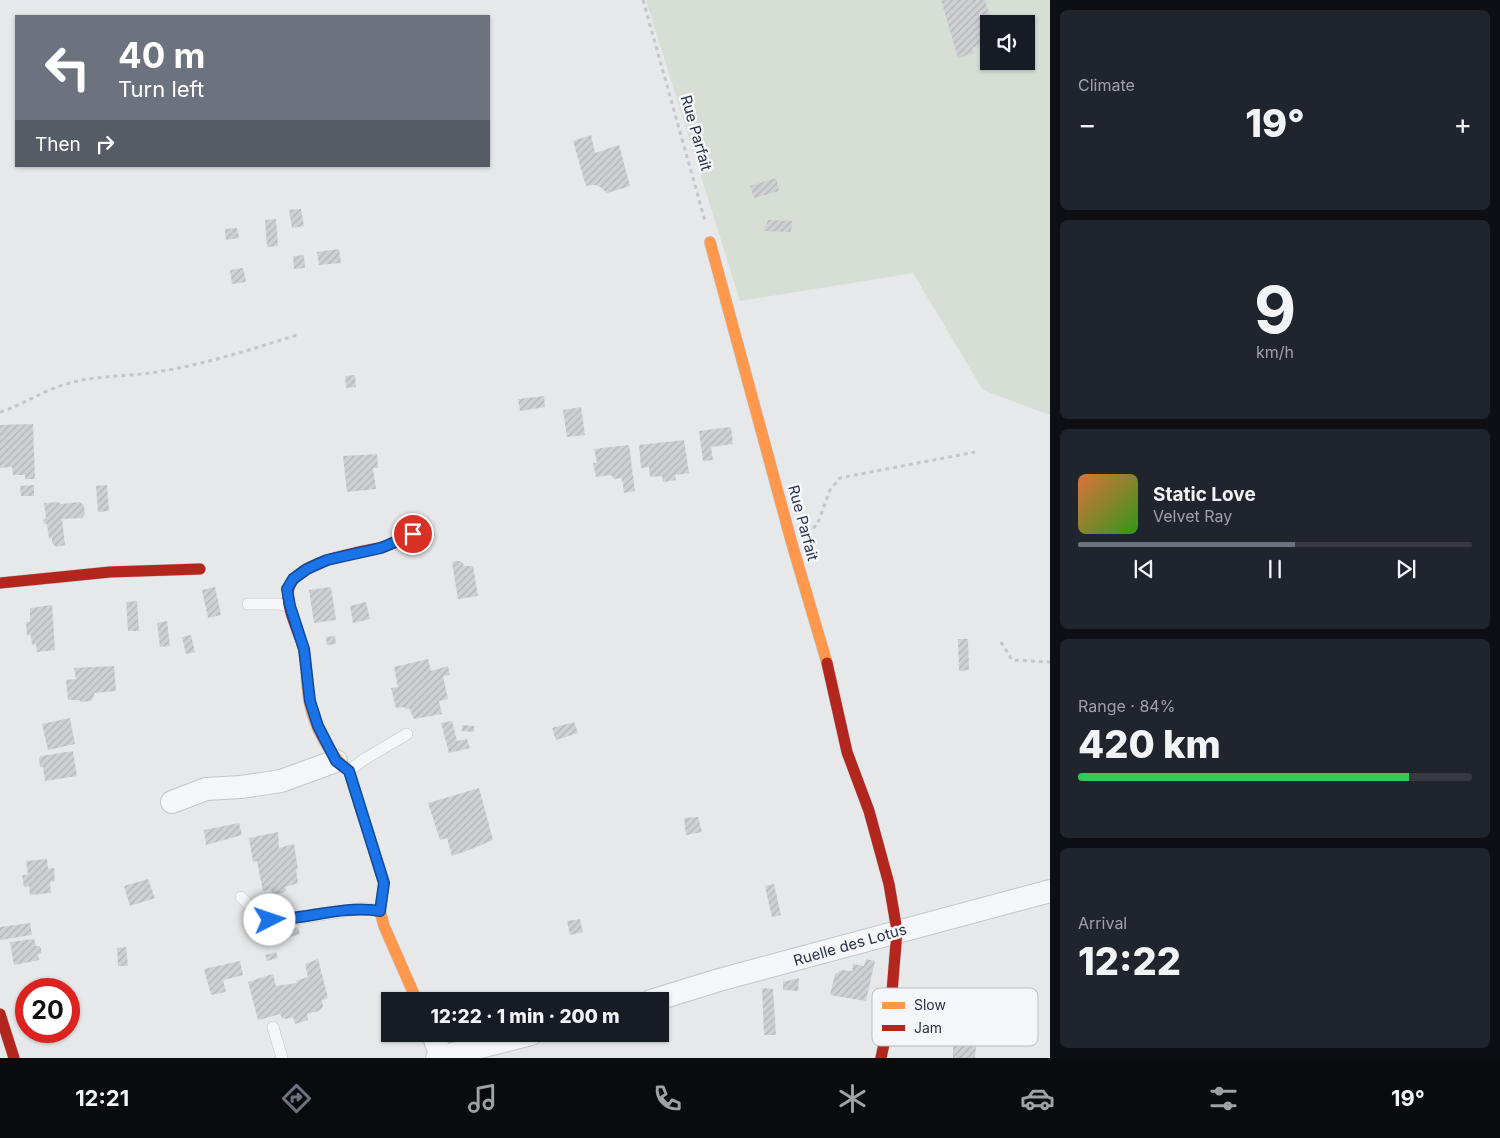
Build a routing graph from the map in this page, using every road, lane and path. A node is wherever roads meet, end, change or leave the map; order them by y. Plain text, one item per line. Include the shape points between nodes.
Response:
1 (643, 0) edge
2 (710, 242) joint
3 (300, 334) dead end
4 (0, 412) edge
5 (975, 452) dead end
6 (417, 531) dead end
7 (792, 544) junction
8 (200, 569) dead end
9 (0, 584) edge
10 (248, 604) dead end
11 (290, 606) junction
12 (1001, 642) dead end
13 (1050, 662) edge
14 (408, 734) dead end
15 (343, 766) junction
16 (172, 802) dead end
17 (1050, 891) edge
18 (241, 897) dead end
19 (380, 911) junction
20 (897, 931) junction
21 (892, 988) edge
22 (413, 992) edge
23 (669, 995) edge
24 (0, 1014) edge
25 (273, 1027) dead end
26 (435, 1042) edge
27 (500, 1042) edge
28 (14, 1058) edge
29 (282, 1058) edge
30 (439, 1058) edge

1 - 2 path, Rue Parfait
2 - 7 street, Rue Parfait
3 - 4 path via 223,359 63,385
5 - 7 path via 840,478 830,490 817,525
6 - 11 street via 381,548 327,560 307,569 293,579 287,589
7 - 20 street, Rue Parfait via 826,659 847,752 879,847
8 - 9 street via 110,572
10 - 11 lane
11 - 15 street via 304,649 310,701 318,726
12 - 13 path via 1012,660
14 - 15 lane via 363,760
15 - 16 street via 281,781 206,789
15 - 19 street via 384,883
17 - 20 street, Ruelle des Lotus
18 - 19 lane via 270,920 364,908
19 - 22 street
20 - 21 street, Rue Parfait
20 - 23 street, Ruelle des Lotus
24 - 28 street
25 - 29 lane
26 - 30 street
27 - 30 street

